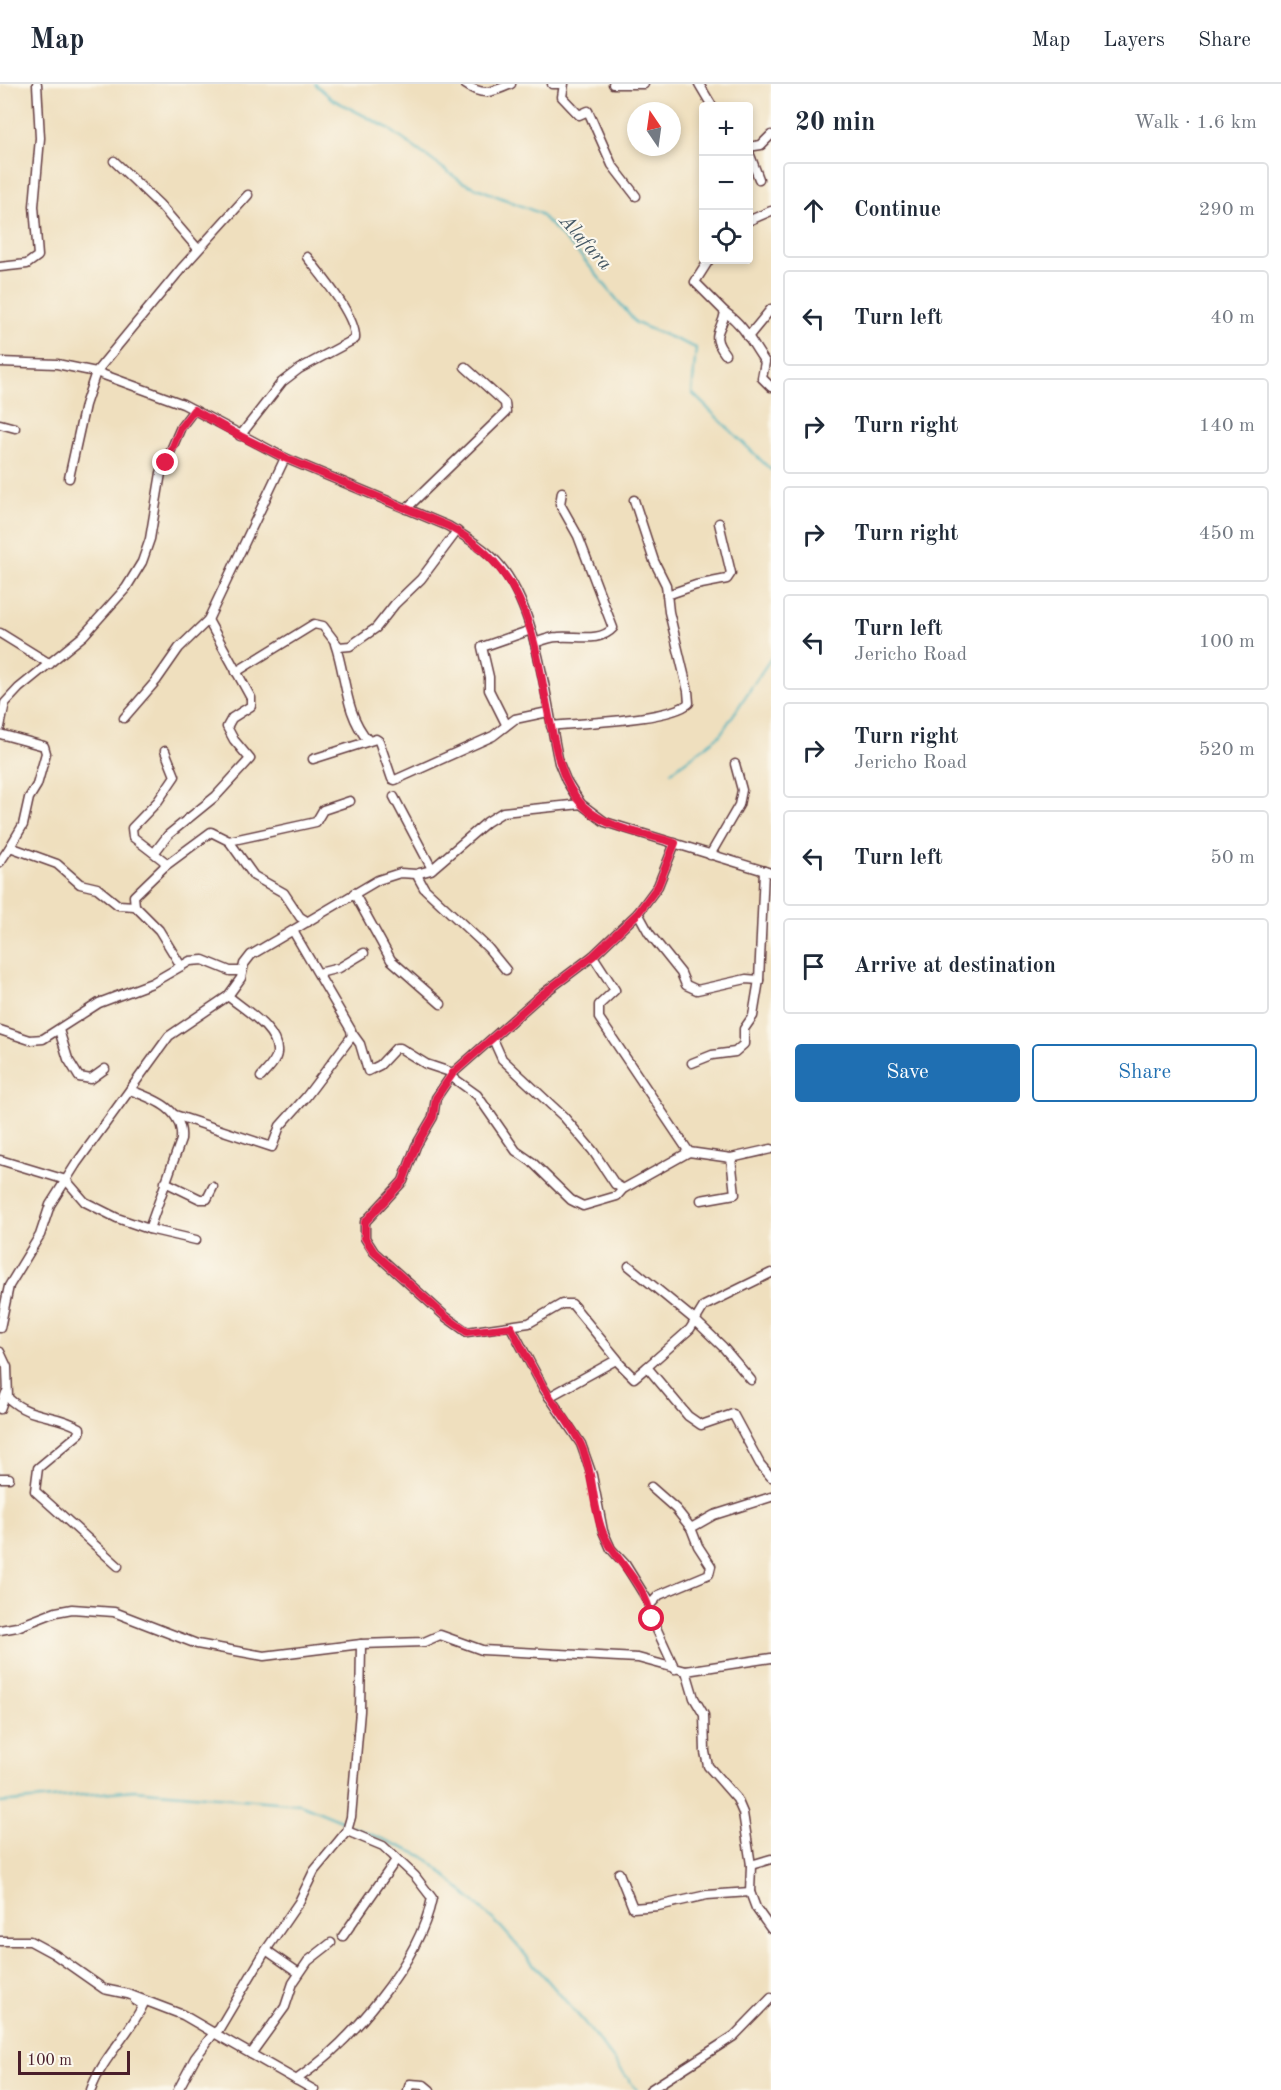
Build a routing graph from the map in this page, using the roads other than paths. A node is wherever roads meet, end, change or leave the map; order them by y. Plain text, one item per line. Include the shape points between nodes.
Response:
1 (37, 84) edge
2 (465, 84) edge
3 (511, 84) edge
4 (552, 84) edge
5 (563, 84) edge
6 (613, 84) edge
7 (644, 84) edge
8 (699, 84) edge
9 (710, 102) edge
10 (771, 135) edge
11 (753, 147) edge
12 (751, 156) edge
13 (114, 161) dead end
14 (759, 178) dead end
15 (248, 195) dead end
16 (636, 196) dead end
17 (771, 211) edge
18 (753, 219) edge
19 (198, 249) junction
20 (308, 256) dead end
21 (706, 264) edge
22 (0, 267) edge
23 (771, 309) edge
24 (725, 312) junction
25 (748, 337) junction
26 (725, 354) dead end
27 (0, 363) edge
28 (465, 367) dead end
29 (96, 372) junction
30 (771, 387) edge
31 (194, 410) junction
32 (0, 424) edge
33 (15, 428) dead end
34 (240, 436) junction
35 (285, 458) junction
36 (69, 478) dead end
37 (562, 492) dead end
38 (634, 500) dead end
39 (406, 509) junction
40 (719, 523) dead end
41 (457, 531) junction
42 (667, 596) junction
43 (208, 620) junction
44 (531, 630) junction
45 (0, 633) edge
46 (535, 643) junction
47 (335, 644) junction
48 (50, 664) junction
49 (236, 672) junction
50 (548, 712) junction
51 (124, 718) dead end
52 (507, 724) junction
53 (551, 726) junction
54 (0, 727) edge
55 (0, 734) edge
56 (368, 740) junction
57 (165, 751) dead end
58 (313, 759) dead end
59 (735, 764) dead end
60 (394, 797) dead end
61 (350, 801) dead end
62 (581, 804) junction
63 (229, 842) junction
64 (675, 843) junction
65 (10, 847) junction
66 (155, 852) junction
67 (710, 855) junction
68 (0, 862) edge
69 (165, 866) junction
70 (432, 869) junction
71 (767, 872) edge
72 (420, 873) junction
73 (354, 893) junction
74 (135, 906) junction
75 (638, 913) junction
76 (308, 922) junction
77 (293, 931) junction
78 (364, 953) dead end
79 (593, 956) junction
80 (181, 966) junction
81 (506, 970) dead end
82 (242, 971) junction
83 (319, 974) junction
84 (759, 980) junction
85 (228, 996) junction
86 (441, 1004) dead end
87 (0, 1030) edge
88 (59, 1030) junction
89 (352, 1033) junction
90 (493, 1039) junction
91 (692, 1064) dead end
92 (105, 1069) dead end
93 (452, 1075) junction
94 (261, 1077) dead end
95 (130, 1090) junction
96 (175, 1115) junction
97 (771, 1149) edge
98 (689, 1152) junction
99 (731, 1158) junction
100 (0, 1160) edge
101 (66, 1180) junction
102 (165, 1182) junction
103 (213, 1187) dead end
104 (623, 1189) junction
105 (701, 1200) dead end
106 (149, 1229) junction
107 (196, 1240) dead end
108 (629, 1266) dead end
109 (771, 1274) edge
110 (696, 1322) junction
111 (511, 1327) junction
112 (0, 1328) edge
113 (0, 1352) edge
114 (618, 1360) junction
115 (647, 1367) junction
116 (750, 1380) dead end
117 (6, 1393) junction
118 (549, 1396) junction
119 (0, 1409) edge
120 (771, 1477) edge
121 (651, 1487) dead end
122 (771, 1497) edge
123 (691, 1528) junction
124 (118, 1566) dead end
125 (649, 1606) junction
126 (0, 1630) edge
127 (361, 1644) junction
128 (771, 1658) edge
129 (675, 1669) junction
130 (686, 1671) junction
131 (347, 1831) junction
132 (771, 1858) edge
133 (396, 1860) junction
134 (751, 1865) junction
135 (619, 1873) dead end
136 (750, 1892) junction
137 (771, 1929) edge
138 (343, 1936) dead end
139 (0, 1941) edge
140 (331, 1943) dead end
141 (266, 1950) junction
142 (299, 1973) junction
143 (128, 1994) junction
144 (771, 1998) edge
145 (214, 2032) junction
146 (251, 2054) junction
147 (296, 2080) junction
148 (92, 2090) edge
149 (178, 2090) edge
150 (314, 2090) edge
151 (408, 2090) edge
152 (430, 2090) edge
153 (650, 2090) edge

1 - 22 street via 40,138 34,206 38,256 27,264
2 - 3 street via 488,94
4 - 5 street
5 - 16 street via 562,98 579,115 588,111 612,165
6 - 7 street
8 - 9 street
10 - 11 street
12 - 14 street
13 - 19 street
15 - 19 street
17 - 18 street
19 - 29 street
20 - 34 street via 350,319 355,339 282,382
21 - 24 street via 695,282
23 - 25 street
24 - 25 street via 742,324
24 - 26 street via 717,339
25 - 30 street via 765,362 762,378
27 - 29 street via 57,364
28 - 39 street via 505,403 506,412
29 - 31 street
29 - 36 street
31 - 34 street
31 - 48 street via 181,427 160,473 150,539 142,562 126,588 83,636
32 - 33 street
34 - 35 street
35 - 39 street
35 - 43 street
37 - 46 street via 560,504 578,536 613,628 583,639 558,637
38 - 42 street
39 - 41 street
40 - 42 street via 730,573 727,579
41 - 44 street via 497,562
41 - 47 street via 421,579 368,636 346,647
42 - 53 street via 688,704 682,709 640,718
43 - 49 street
43 - 51 street via 179,648
44 - 46 street
44 - 52 street via 482,647 489,690
45 - 48 street
46 - 50 street
47 - 49 street via 323,626 314,624
47 - 56 street via 348,699
48 - 54 street via 5,704
49 - 66 street via 251,702 227,727 250,759 216,796 168,835
50 - 52 street
50 - 53 street
52 - 56 street via 493,736 395,780 379,741
53 - 62 street via 566,780
55 - 65 street via 44,747 46,753 23,825
56 - 58 street
57 - 66 street via 175,776 132,828 133,837
59 - 67 street via 742,790 740,805
60 - 70 street
61 - 63 street via 323,810 316,822
62 - 64 street via 604,822
62 - 70 street via 503,812
63 - 69 street via 211,832
63 - 76 street via 254,876 284,893
64 - 67 street
64 - 75 street via 658,886
65 - 68 street
65 - 74 street via 57,864 80,884 97,888 118,905
66 - 69 street
67 - 71 street
69 - 74 street via 134,896
70 - 72 street
71 - 84 street
72 - 73 street via 393,875
72 - 81 street via 418,878 424,888
73 - 76 street
73 - 86 street via 391,960
74 - 80 street via 159,930
75 - 79 street
75 - 84 street via 686,985 697,990 746,979
76 - 77 street
77 - 82 street via 254,952
77 - 83 street
78 - 83 street via 339,968
79 - 90 street via 540,996
79 - 98 street via 615,990 599,1005 599,1018
80 - 82 street via 203,960 230,971
80 - 88 street via 152,983 99,1003
82 - 85 street
83 - 89 street
84 - 91 street via 753,1016 744,1029 744,1044 735,1052 712,1055
85 - 94 street via 259,1019 276,1048 274,1061
85 - 95 street via 169,1036
87 - 88 street via 36,1041
88 - 92 street via 68,1059 79,1077 91,1079
89 - 93 street via 360,1044 368,1071 400,1048
89 - 96 street via 280,1126 272,1147
90 - 93 street
90 - 104 street via 502,1059 564,1117 615,1184
93 - 104 street via 477,1095 516,1151 571,1200 583,1206 598,1203 617,1196
93 - 111 street via 436,1098 433,1117 416,1146 403,1181 365,1222 365,1238 374,1252 467,1332
95 - 96 street via 169,1108
95 - 101 street
96 - 102 street via 181,1126 181,1140
97 - 99 street
98 - 99 street
98 - 104 street
99 - 105 street via 735,1194
100 - 101 street
101 - 106 street via 85,1202
101 - 112 street via 50,1205 40,1235 9,1286
102 - 103 street via 200,1199 207,1199
102 - 106 street
106 - 107 street
108 - 110 street
109 - 110 street via 704,1305
110 - 115 street
110 - 116 street
111 - 114 street via 530,1323 562,1304 572,1304
111 - 118 street
113 - 117 street via 7,1367
114 - 115 street via 634,1378
114 - 118 street
115 - 120 street via 688,1416 701,1425 733,1414
117 - 119 street
117 - 124 street via 31,1415 55,1417 80,1428 38,1468 35,1491
118 - 125 street via 580,1444 611,1549 640,1585
121 - 123 street
122 - 123 street via 714,1515
123 - 125 street via 711,1570 659,1595
125 - 129 street
126 - 127 street via 72,1610 114,1612 196,1644 264,1656
127 - 129 street via 424,1642 440,1635 482,1650 638,1658
127 - 131 street via 357,1767
128 - 130 street
129 - 130 street
130 - 134 street via 704,1716 708,1766 737,1799
131 - 133 street via 383,1846
131 - 141 street via 314,1871
132 - 134 street
133 - 138 street
133 - 147 street via 432,1898 428,1918 404,1964 367,2015
134 - 136 street
135 - 136 street via 633,1908
136 - 137 street
139 - 143 street via 30,1941 104,1989
140 - 142 street via 308,1960
141 - 142 street
141 - 145 street
142 - 146 street via 285,2007
143 - 145 street via 183,2015
143 - 148 street via 142,2006 106,2060
144 - 153 street via 734,2036
145 - 146 street
145 - 149 street
146 - 147 street
147 - 150 street
151 - 152 street via 410,2084 424,2085

